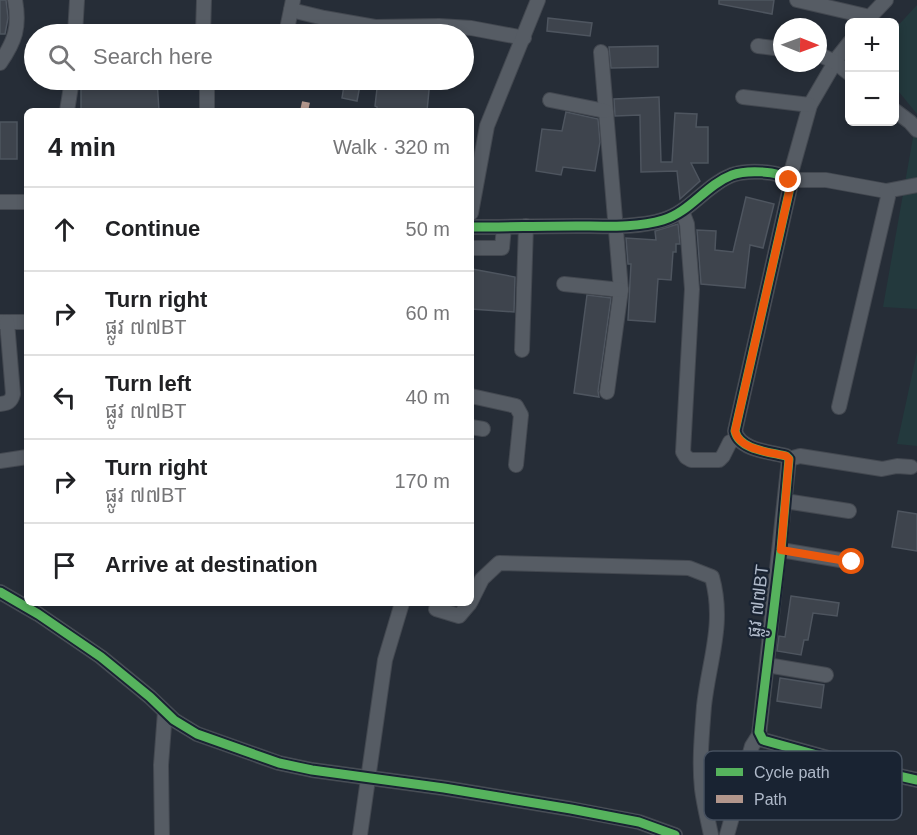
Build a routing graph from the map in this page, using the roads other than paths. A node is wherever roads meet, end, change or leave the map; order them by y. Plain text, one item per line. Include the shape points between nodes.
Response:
1 (15, 0) edge
2 (76, 0) edge
3 (204, 0) edge
4 (538, 0) edge
5 (796, 0) edge
6 (886, 0) edge
7 (292, 5) edge
8 (861, 18) edge
9 (870, 18) edge
10 (75, 24) edge
11 (203, 24) edge
12 (288, 24) edge
13 (349, 24) edge
14 (474, 29) edge
15 (524, 38) junction
16 (758, 46) dead end
17 (773, 48) edge
18 (845, 48) edge
19 (601, 52) dead end
20 (827, 58) edge
21 (835, 62) junction
22 (0, 63) edge
23 (847, 72) edge
24 (70, 90) edge
25 (207, 90) edge
26 (743, 97) dead end
27 (550, 100) dead end
28 (810, 105) junction
29 (67, 108) edge
30 (207, 108) edge
31 (605, 111) junction
32 (899, 114) edge
33 (917, 130) edge
34 (789, 180) junction
35 (917, 185) edge
36 (886, 191) junction
37 (474, 197) edge
38 (0, 202) edge
39 (24, 202) edge
40 (682, 211) junction
41 (526, 226) junction
42 (616, 226) junction
43 (474, 227) edge
44 (504, 227) junction
45 (474, 248) edge
46 (564, 284) dead end
47 (621, 290) junction
48 (3, 322) edge
49 (24, 322) edge
50 (522, 350) dead end
51 (607, 392) dead end
52 (474, 397) edge
53 (0, 404) edge
54 (839, 407) dead end
55 (737, 439) junction
56 (24, 457) edge
57 (789, 459) junction
58 (0, 461) edge
59 (516, 465) dead end
60 (910, 467) dead end
61 (785, 501) junction
62 (849, 511) dead end
63 (781, 550) junction
64 (852, 562) dead end
65 (0, 592) edge
66 (474, 594) edge
67 (24, 606) edge
68 (24, 606) edge
69 (401, 606) edge
70 (467, 606) edge
71 (436, 609) dead end
72 (767, 665) junction
73 (826, 675) dead end
74 (165, 712) junction
75 (759, 735) junction
76 (751, 751) edge
77 (803, 751) edge
78 (902, 777) edge
79 (368, 779) junction
80 (917, 780) edge
81 (704, 799) edge
82 (708, 820) edge
83 (731, 820) edge
84 (162, 835) edge
85 (360, 835) edge
86 (675, 835) edge
87 (711, 835) edge
88 (727, 835) edge

1 - 22 street via 17,26 13,44
2 - 10 street
3 - 11 street
4 - 15 street
5 - 8 street
6 - 9 street
7 - 12 street
7 - 13 street
14 - 15 street
15 - 37 street via 487,126
16 - 17 street
18 - 21 street
19 - 31 street
20 - 21 street
21 - 23 street
21 - 28 street
24 - 29 street
25 - 30 street
26 - 28 street
27 - 31 street
28 - 34 street
31 - 42 street
32 - 33 street
34 - 36 street via 826,180
34 - 40 street via 779,173 732,174
34 - 55 street via 735,431
35 - 36 street
36 - 54 street via 888,197
38 - 39 street
40 - 42 street via 663,220
40 - 55 street via 687,224 692,289 683,452 691,460 719,460 730,442
41 - 42 street
41 - 44 street
41 - 50 street
42 - 47 street
43 - 44 street
44 - 45 street via 502,248
46 - 47 street
47 - 51 street
48 - 49 street
48 - 53 street via 13,394 8,403
52 - 59 street via 519,408
55 - 57 street
56 - 58 street
57 - 60 street via 800,456 882,469
57 - 61 street, ផ្លូវ ៧៧BT
61 - 62 street
61 - 63 street, ផ្លូវ ៧៧BT
63 - 64 street
63 - 72 street, ផ្លូវ ៧៧BT
65 - 68 street
66 - 81 street via 482,579 499,563 689,568 712,577 718,621 705,704
67 - 74 street via 100,657
69 - 79 street via 385,660
70 - 71 street via 459,616
72 - 73 street
72 - 75 street, ផ្លូវ ៧៧BT
74 - 79 street via 197,734 279,763
74 - 84 street
75 - 76 street, ផ្លូវ ៧៧BT
75 - 77 street via 763,740
78 - 80 street
79 - 85 street
79 - 86 street via 571,809 639,822
82 - 87 street
83 - 88 street, ផ្លូវ ៧៧BT

